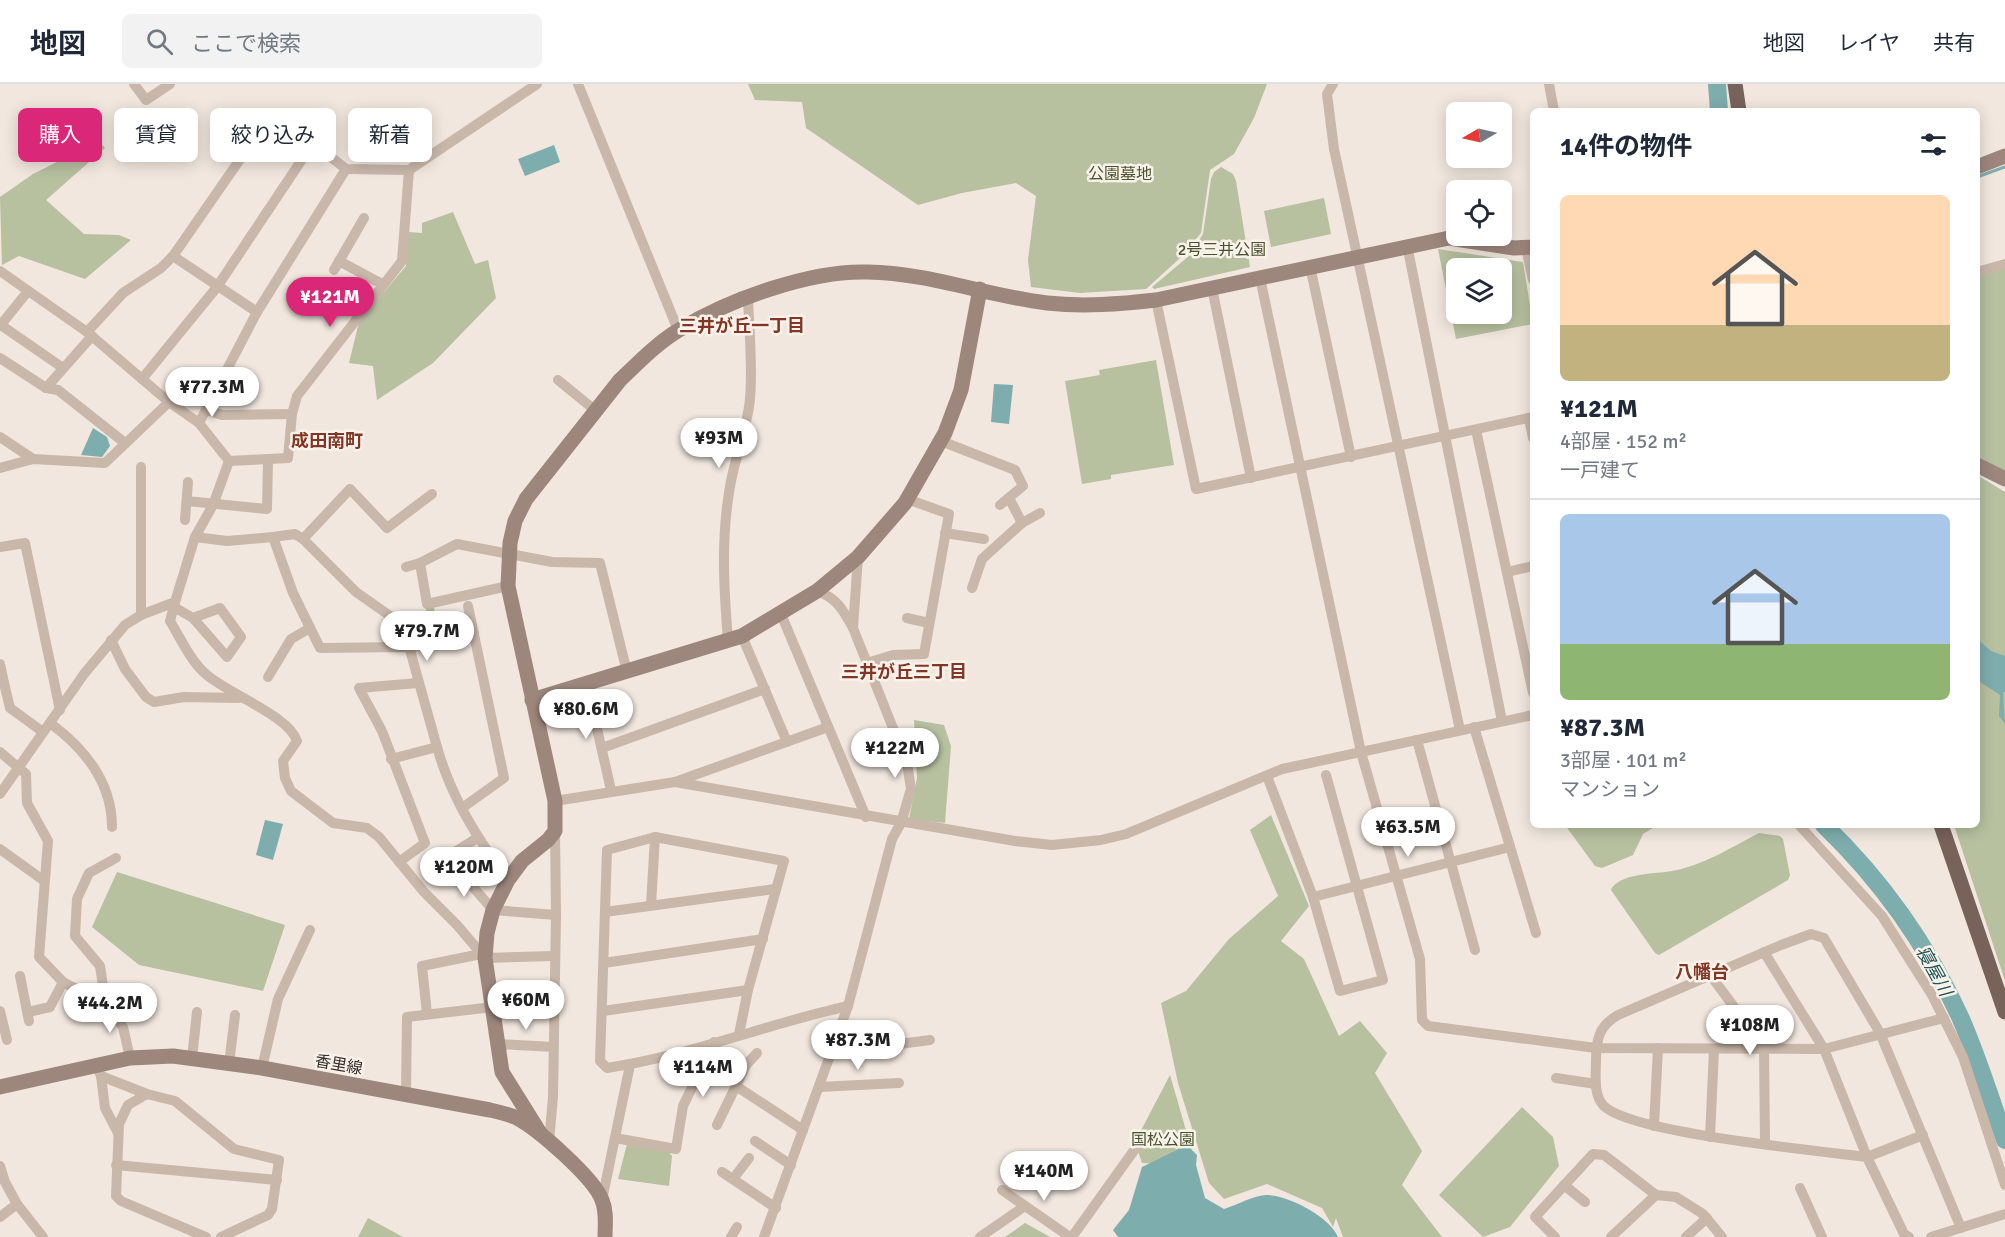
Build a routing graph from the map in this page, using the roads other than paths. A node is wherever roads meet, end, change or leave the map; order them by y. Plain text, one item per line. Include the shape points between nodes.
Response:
1 (134, 84) edge
2 (170, 84) edge
3 (537, 84) edge
4 (578, 84) edge
5 (1333, 84) edge
6 (1549, 84) edge
7 (1736, 84) edge
8 (1553, 108) edge
9 (1739, 108) edge
10 (2005, 156) edge
11 (336, 161) edge
12 (238, 162) edge
13 (300, 162) edge
14 (1980, 166) edge
15 (346, 169) junction
16 (409, 170) junction
17 (364, 218) dead end
18 (1407, 245) junction
19 (1530, 247) edge
20 (173, 256) junction
21 (1358, 256) junction
22 (2005, 264) edge
23 (1310, 266) junction
24 (0, 271) edge
25 (1980, 271) edge
26 (1260, 278) junction
27 (382, 285) junction
28 (217, 287) junction
29 (1212, 288) junction
30 (980, 289) junction
31 (28, 291) junction
32 (748, 297) junction
33 (1156, 300) junction
34 (257, 312) junction
35 (0, 326) edge
36 (678, 330) junction
37 (89, 334) junction
38 (0, 358) edge
39 (63, 368) junction
40 (142, 379) junction
41 (558, 380) dead end
42 (46, 388) junction
43 (169, 402) junction
44 (207, 410) junction
45 (596, 411) junction
46 (292, 414) junction
47 (1530, 418) edge
48 (199, 423) junction
49 (1476, 430) junction
50 (0, 437) edge
51 (1444, 437) junction
52 (941, 441) junction
53 (125, 443) junction
54 (1398, 447) junction
55 (1351, 457) junction
56 (33, 459) junction
57 (268, 460) junction
58 (229, 461) junction
59 (1980, 466) edge
60 (141, 467) dead end
61 (0, 468) edge
62 (1301, 468) junction
63 (1251, 478) junction
64 (2005, 479) edge
65 (188, 482) dead end
66 (432, 494) dead end
67 (907, 498) junction
68 (187, 501) junction
69 (213, 505) junction
70 (1040, 513) dead end
71 (185, 520) dead end
72 (1022, 524) junction
73 (945, 533) junction
74 (195, 537) junction
75 (273, 537) junction
76 (303, 539) junction
77 (984, 539) dead end
78 (0, 547) edge
79 (508, 554) junction
80 (858, 556) junction
81 (420, 563) junction
82 (406, 567) dead end
83 (1530, 567) edge
84 (1507, 572) junction
85 (508, 586) junction
86 (972, 588) dead end
87 (817, 591) junction
88 (174, 605) junction
89 (468, 606) dead end
90 (781, 614) junction
91 (141, 615) junction
92 (193, 618) junction
93 (907, 618) dead end
94 (929, 623) junction
95 (310, 628) junction
96 (853, 628) junction
97 (474, 634) junction
98 (735, 638) junction
99 (111, 640) junction
100 (409, 648) junction
101 (867, 663) junction
102 (0, 664) edge
103 (627, 672) junction
104 (268, 677) dead end
105 (1530, 679) edge
106 (2, 682) edge
107 (418, 683) junction
108 (587, 685) junction
109 (765, 689) junction
110 (240, 698) junction
111 (532, 699) junction
112 (60, 711) junction
113 (1530, 716) edge
114 (1502, 722) junction
115 (46, 727) junction
116 (828, 727) junction
117 (1474, 728) junction
118 (1460, 730) junction
119 (1417, 740) junction
120 (788, 742) junction
121 (437, 747) junction
122 (602, 748) junction
123 (0, 752) edge
124 (1361, 752) junction
125 (391, 759) junction
126 (19, 766) junction
127 (1326, 775) dead end
128 (1267, 776) junction
129 (675, 782) junction
130 (611, 790) junction
131 (0, 794) edge
132 (555, 801) junction
133 (462, 808) junction
134 (866, 817) junction
135 (901, 823) junction
136 (112, 827) dead end
137 (1802, 828) edge
138 (1942, 828) edge
139 (555, 831) junction
140 (655, 837) junction
141 (477, 838) junction
142 (1510, 847) junction
143 (0, 849) edge
144 (116, 858) dead end
145 (399, 862) junction
146 (1450, 862) junction
147 (1396, 876) junction
148 (43, 880) junction
149 (508, 880) junction
150 (1358, 885) junction
151 (775, 889) junction
152 (1313, 897) junction
153 (651, 905) junction
154 (494, 910) junction
155 (605, 912) junction
156 (556, 915) junction
157 (310, 930) dead end
158 (1536, 933) dead end
159 (763, 939) junction
160 (1475, 950) dead end
161 (1764, 952) junction
162 (483, 956) junction
163 (554, 956) junction
164 (604, 963) junction
165 (20, 976) dead end
166 (1711, 976) junction
167 (63, 982) junction
168 (748, 990) junction
169 (555, 1002) junction
170 (493, 1004) junction
171 (106, 1005) junction
172 (848, 1006) junction
173 (0, 1011) edge
174 (603, 1011) junction
175 (197, 1012) dead end
176 (2005, 1012) edge
177 (427, 1014) junction
178 (235, 1015) dead end
179 (1944, 1018) junction
180 (1880, 1033) junction
181 (739, 1034) junction
182 (7, 1040) dead end
183 (930, 1040) dead end
184 (714, 1042) junction
185 (497, 1044) junction
186 (554, 1047) junction
187 (1764, 1047) junction
188 (1596, 1048) junction
189 (1658, 1048) junction
190 (1824, 1049) junction
191 (1714, 1050) junction
192 (757, 1053) dead end
193 (831, 1053) junction
194 (130, 1058) junction
195 (192, 1058) junction
196 (229, 1064) junction
197 (630, 1065) junction
198 (262, 1068) junction
199 (99, 1071) junction
200 (1556, 1078) dead end
201 (899, 1083) dead end
202 (1596, 1084) junction
203 (736, 1086) junction
204 (0, 1087) edge
205 (819, 1087) junction
206 (406, 1093) junction
207 (147, 1094) junction
208 (717, 1125) dead end
209 (1654, 1126) junction
210 (803, 1130) junction
211 (118, 1133) junction
212 (1923, 1135) junction
213 (545, 1137) junction
214 (615, 1137) junction
215 (1710, 1137) junction
216 (755, 1141) dead end
217 (1765, 1143) junction
218 (1135, 1149) dead end
219 (1867, 1157) junction
220 (749, 1158) dead end
221 (116, 1165) junction
222 (791, 1165) junction
223 (0, 1166) edge
224 (722, 1172) dead end
225 (733, 1179) junction
226 (278, 1180) junction
227 (1564, 1185) junction
228 (2005, 1185) edge
229 (1800, 1188) dead end
230 (1002, 1190) dead end
231 (1656, 1195) junction
232 (602, 1200) junction
233 (1585, 1202) dead end
234 (17, 1203) junction
235 (1025, 1206) junction
236 (776, 1208) junction
237 (2005, 1214) edge
238 (0, 1217) edge
239 (1707, 1218) junction
240 (736, 1227) dead end
241 (1961, 1228) junction
242 (43, 1237) edge
243 (206, 1237) edge
244 (221, 1237) edge
245 (605, 1237) edge
246 (731, 1237) edge
247 (764, 1237) edge
248 (980, 1237) edge
249 (1071, 1237) edge
250 (1555, 1237) edge
251 (1611, 1237) edge
252 (1686, 1237) edge
253 (1722, 1237) edge
254 (1822, 1237) edge
255 (1909, 1237) edge
256 (1931, 1237) edge

1 - 2 street via 146,100
3 - 16 street
4 - 36 street
5 - 21 street via 1327,94 1328,109
6 - 8 street
7 - 9 main road
10 - 14 street
11 - 15 street
12 - 20 street
13 - 28 street
15 - 16 street
15 - 34 street
16 - 27 street via 402,261
17 - 27 street via 337,265
18 - 19 street via 1449,238
18 - 21 street
18 - 51 street
20 - 28 street
20 - 37 street via 123,293
21 - 23 street
21 - 54 street
22 - 25 street
23 - 26 street
23 - 55 street
24 - 31 street
26 - 29 street
26 - 62 street
27 - 46 street via 297,396
28 - 34 street
28 - 40 street
29 - 33 street
29 - 63 street
30 - 32 street via 867,272 800,281
30 - 33 street via 1073,305
30 - 52 street via 961,390
31 - 35 street
31 - 37 street
32 - 36 street
32 - 98 street via 747,427 725,518 724,584
33 - 63 street via 1196,489
34 - 44 street
35 - 39 street
36 - 45 street via 620,380
37 - 39 street
37 - 40 street
38 - 42 street
39 - 42 street
40 - 43 street
41 - 45 street
42 - 53 street via 58,390
43 - 48 street
43 - 53 street
44 - 46 street via 222,415
44 - 48 street
45 - 79 street via 526,499 515,521
46 - 57 street via 288,458
47 - 49 street
48 - 58 street
49 - 51 street
49 - 84 street
50 - 56 street
51 - 54 street
51 - 114 street
52 - 67 street
52 - 72 street via 1015,470 1023,486 1004,501
53 - 56 street via 105,463
54 - 55 street
54 - 118 street
55 - 62 street
56 - 61 street
57 - 58 street
57 - 69 street via 267,509
58 - 69 street
59 - 64 street
60 - 91 street
62 - 63 street
62 - 124 street
65 - 68 street
66 - 76 street via 387,528 350,489
67 - 73 street via 949,514
67 - 80 street
68 - 69 street
68 - 71 street
69 - 74 street
70 - 72 street
72 - 86 street via 982,560
73 - 77 street
73 - 94 street
74 - 75 street via 227,541
74 - 88 street
75 - 76 street via 295,534
75 - 95 street
76 - 100 street via 356,592 403,625
78 - 112 street via 25,543
79 - 81 street via 457,544
79 - 85 street
79 - 103 street via 552,562 600,563
80 - 87 street
80 - 96 street
81 - 82 street
81 - 85 street via 427,604
83 - 84 street
84 - 105 street
85 - 111 street
87 - 90 street
87 - 96 street via 833,597
88 - 91 street
88 - 92 street
88 - 110 street via 170,621 195,661 206,675
89 - 97 street
90 - 98 street
90 - 116 street
91 - 99 street
92 - 92 street via 220,608 241,637 227,657
93 - 94 street
94 - 101 street via 924,654 892,655
95 - 100 street via 320,648
95 - 104 street via 291,639
96 - 101 street
97 - 100 street
97 - 133 street via 504,778
98 - 103 street
98 - 109 street
99 - 110 street via 125,669 154,702
99 - 112 street
100 - 107 street
101 - 135 street via 907,763 911,789
102 - 106 street
103 - 108 street
106 - 115 street via 10,708
107 - 121 street
107 - 125 street via 359,688 382,731
108 - 111 street
108 - 122 street
109 - 120 street
109 - 122 street
110 - 145 street via 280,720 295,734 297,741 283,761 291,791 333,823 367,828
111 - 132 street
112 - 115 street
113 - 114 street
114 - 117 street
115 - 126 street
115 - 136 street via 84,754 105,784
116 - 120 street
116 - 134 street
117 - 118 street
117 - 142 street
118 - 119 street
119 - 124 street
119 - 146 street
120 - 129 street
121 - 125 street
121 - 133 street via 447,782
122 - 130 street
123 - 126 street
124 - 128 street via 1282,769
124 - 147 street
125 - 145 street via 425,843
126 - 131 street
126 - 148 street via 26,774 27,804 48,841
127 - 150 street
128 - 135 street via 1126,834 1090,842 1015,842
128 - 152 street
129 - 130 street
129 - 134 street
130 - 132 street
132 - 139 street
133 - 141 street
134 - 135 street
135 - 172 street via 892,839
137 - 179 street via 1882,916
138 - 176 main road
139 - 149 street via 522,861
139 - 156 street
140 - 151 street via 784,861
140 - 153 street
140 - 155 street via 607,850
141 - 149 street
141 - 154 street via 447,857
142 - 146 street
142 - 158 street
143 - 148 street
144 - 171 street via 88,873 77,899 75,936 100,966
145 - 162 street
146 - 147 street
146 - 160 street
147 - 150 street
147 - 188 street via 1420,959 1422,1020 1428,1026
148 - 167 street via 39,957
149 - 154 street
150 - 152 street
150 - 152 street via 1383,980 1340,991
151 - 153 street
151 - 159 street
153 - 155 street
154 - 156 street
154 - 162 street
155 - 164 street
156 - 163 street
157 - 198 street via 278,999
159 - 164 street
159 - 168 street
161 - 166 street
161 - 180 street via 1811,934 1824,938
161 - 190 street
162 - 163 street
162 - 170 street
162 - 177 street via 422,966
163 - 169 street
164 - 174 street
165 - 167 street via 28,1016 50,1007
166 - 187 street
166 - 188 street via 1607,1021
167 - 171 street
168 - 174 street
168 - 181 street
169 - 170 street
169 - 186 street
170 - 177 street
170 - 185 street
171 - 194 street via 123,1027
172 - 181 street
172 - 193 street
173 - 182 street
174 - 197 street via 600,1061 607,1068
175 - 195 street
177 - 206 street via 407,1017
178 - 196 street
179 - 180 street
179 - 228 street via 1963,1057
180 - 190 street
180 - 212 street
181 - 184 street
183 - 193 street
184 - 197 street
184 - 214 street via 683,1106 676,1149
185 - 186 street
185 - 213 street via 502,1072
186 - 213 street
187 - 190 street
187 - 191 street
187 - 217 street
188 - 189 street
188 - 202 street
189 - 191 street
189 - 209 street
190 - 219 street
191 - 215 street
192 - 203 street
193 - 205 street
194 - 195 street, 香里線
194 - 199 street, 香里線
195 - 196 street, 香里線
196 - 198 street, 香里線
197 - 214 street
198 - 206 street, 香里線
199 - 204 street, 香里線
199 - 207 street
199 - 211 street via 105,1108
200 - 202 street
201 - 205 street
202 - 209 street via 1603,1105
203 - 208 street
203 - 210 street
205 - 210 street
206 - 213 street, 香里線 via 516,1118
207 - 211 street via 128,1106
207 - 226 street via 175,1101 234,1149 279,1160
209 - 215 street
210 - 222 street
211 - 221 street
212 - 219 street
212 - 241 street
213 - 232 street, 香里線 via 593,1185
214 - 232 street
215 - 217 street
216 - 222 street
217 - 219 street
218 - 249 street
219 - 255 street via 1904,1234
220 - 225 street
221 - 226 street
221 - 243 street via 116,1196 121,1201
222 - 236 street
223 - 234 street
224 - 225 street
225 - 236 street
226 - 244 street via 268,1215
227 - 231 street via 1593,1154 1604,1155
227 - 233 street
227 - 250 street via 1535,1216
229 - 254 street
230 - 235 street
231 - 239 street via 1676,1197
231 - 251 street
232 - 245 street
234 - 238 street
234 - 242 street
235 - 248 street
235 - 249 street
236 - 247 street
237 - 241 street
239 - 252 street
239 - 253 street
240 - 246 street
241 - 256 street

